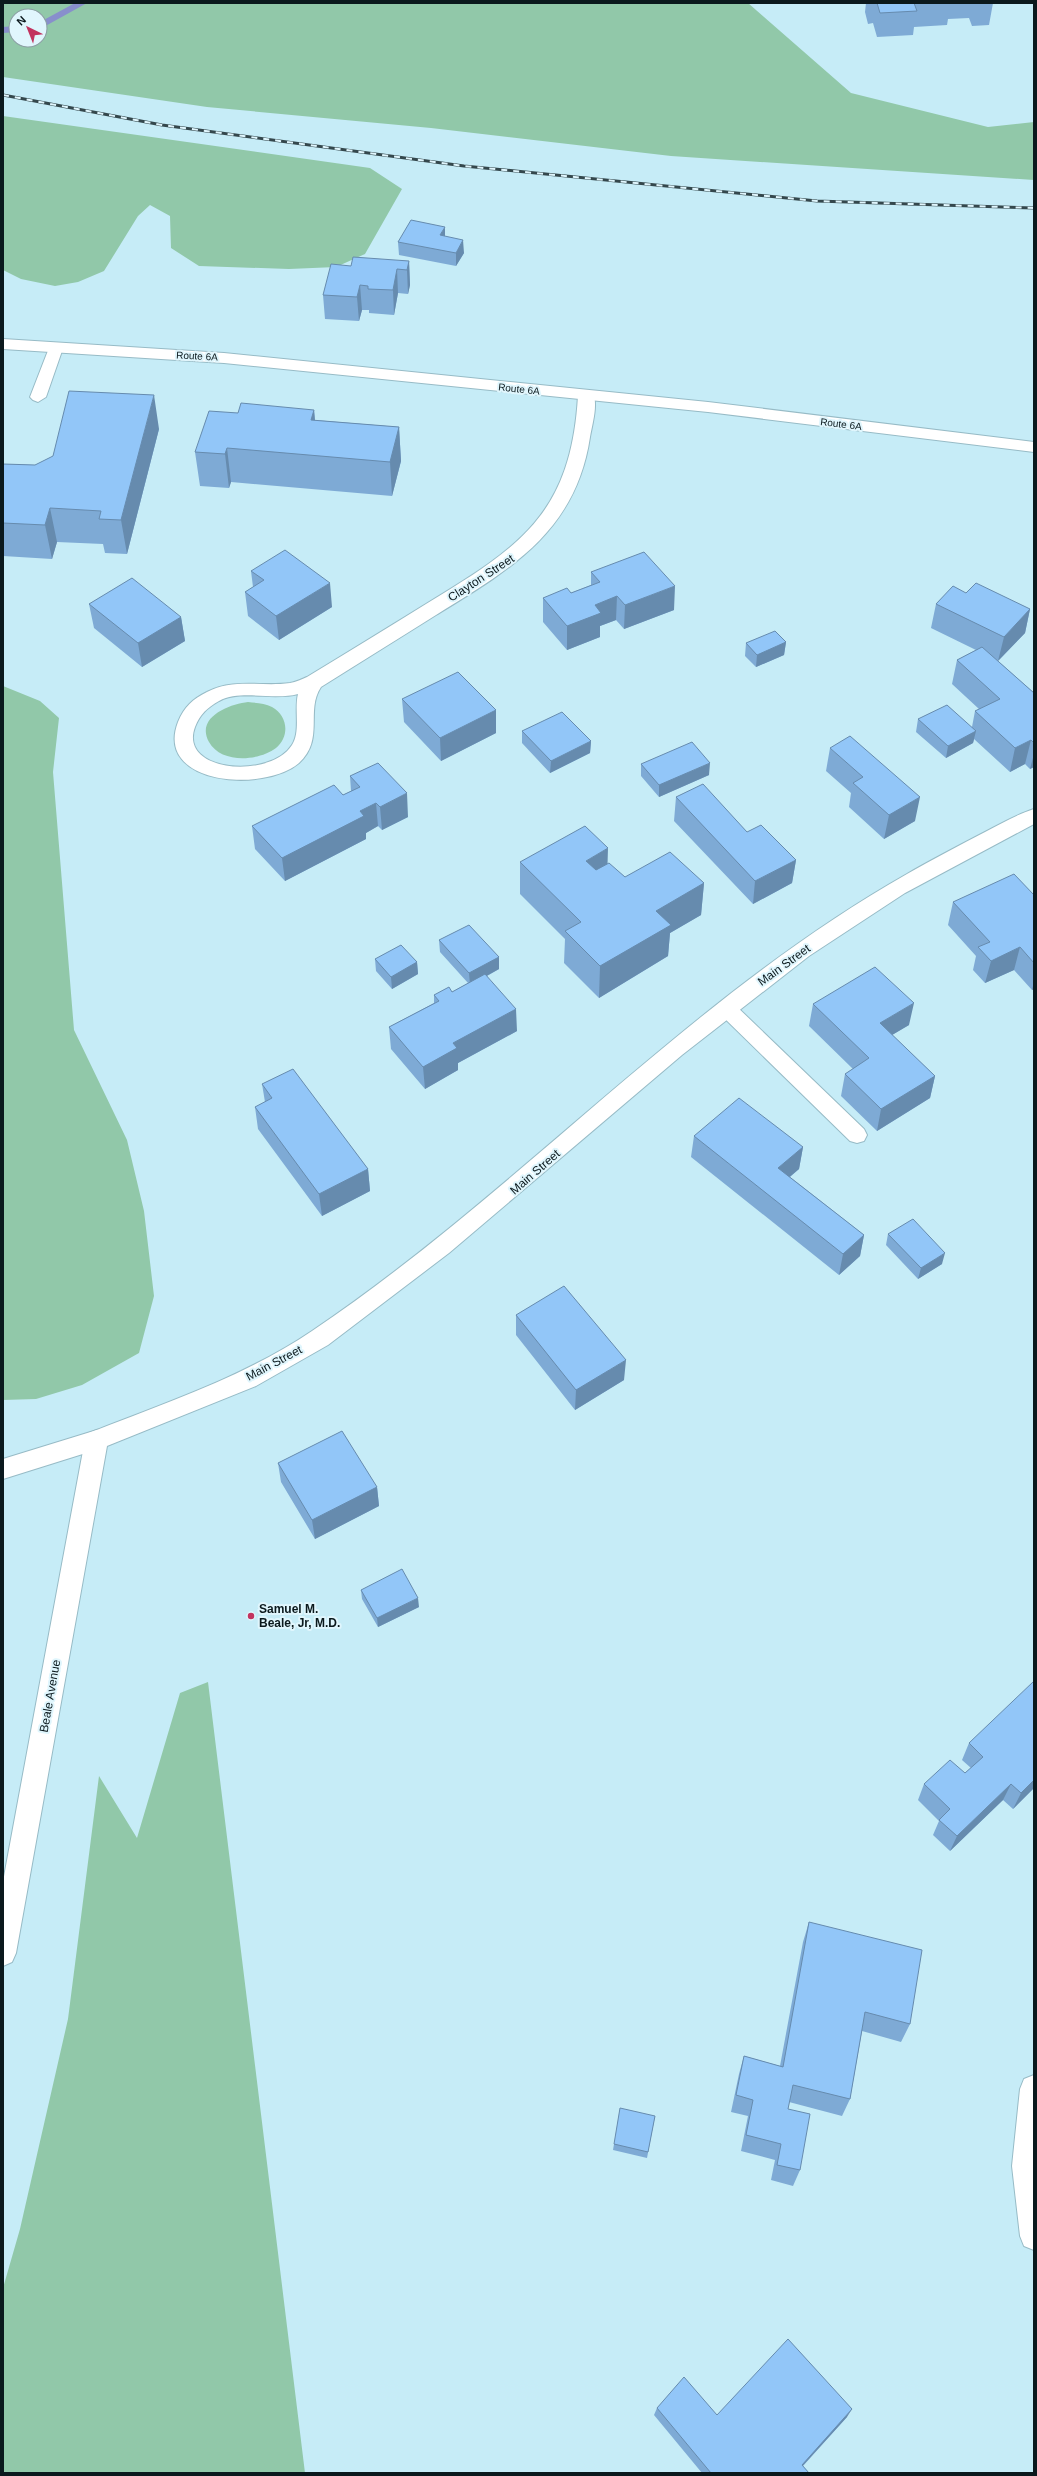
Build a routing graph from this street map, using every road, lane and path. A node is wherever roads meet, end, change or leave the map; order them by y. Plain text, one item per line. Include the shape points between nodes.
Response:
1 (3, 344) edge
2 (56, 348) junction
3 (586, 396) junction
4 (38, 397) dead end
5 (1034, 447) edge
6 (314, 682) junction
7 (1034, 816) edge
8 (726, 1008) junction
9 (856, 1135) dead end
10 (97, 1440) junction
11 (3, 1469) edge
12 (3, 1953) edge
13 (1034, 2090) edge
14 (1034, 2236) edge

1 - 2 main road, Route 6A
2 - 3 main road, Route 6A via 224,358
2 - 4 lane
3 - 5 main road, Route 6A via 708,407
3 - 6 main road, Clayton Street via 578,451 567,486 554,512 516,556
6 - 6 main road, Clayton Street via 306,697 307,732 302,746 292,758 277,768 259,774 220,774 202,766 189,754 183,740 184,725 193,711 207,699 226,691 247,688 293,689
7 - 8 main road, Main Street via 935,866 872,903 772,972
8 - 9 lane
8 - 10 main road, Main Street via 505,1197 431,1256 298,1353 188,1404
10 - 11 main road, Main Street
10 - 12 main road, Beale Avenue
13 - 14 main road via 1026,2166

